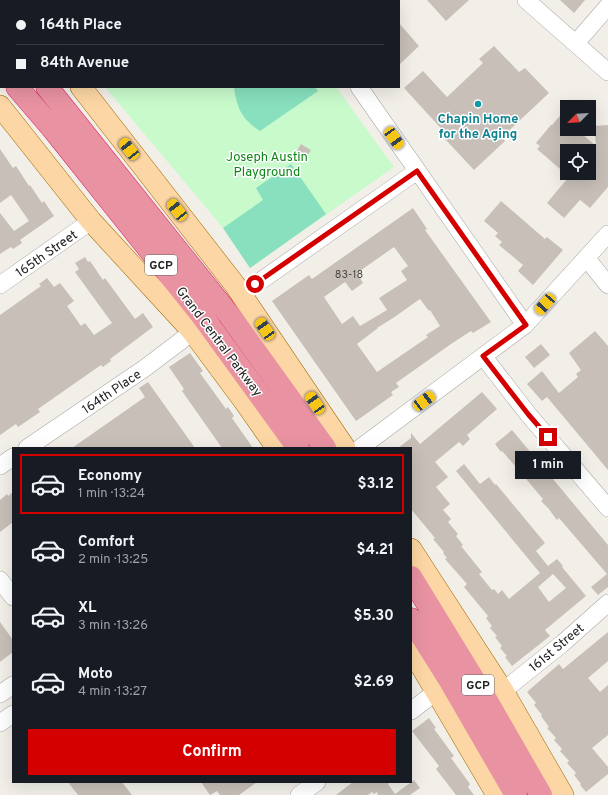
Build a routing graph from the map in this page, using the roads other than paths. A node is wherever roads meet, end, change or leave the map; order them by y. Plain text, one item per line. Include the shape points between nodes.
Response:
1 (526, 0) edge
2 (608, 6) edge
3 (576, 43) junction
4 (608, 72) edge
5 (18, 88) edge
6 (48, 88) edge
7 (82, 88) edge
8 (360, 88) edge
9 (1, 108) edge
10 (417, 171) junction
11 (91, 221) junction
12 (608, 234) edge
13 (586, 258) junction
14 (608, 284) edge
15 (0, 285) edge
16 (242, 294) junction
17 (526, 325) junction
18 (192, 331) junction
19 (483, 356) junction
20 (28, 447) edge
21 (277, 447) edge
22 (297, 447) edge
23 (324, 447) edge
24 (344, 447) edge
25 (361, 447) edge
26 (12, 459) edge
27 (0, 466) edge
28 (608, 508) edge
29 (412, 551) edge
30 (412, 579) edge
31 (0, 580) edge
32 (12, 596) edge
33 (608, 603) edge
34 (412, 621) edge
35 (412, 651) edge
36 (12, 686) edge
37 (437, 691) junction
38 (503, 691) junction
39 (0, 694) edge
40 (412, 710) edge
41 (12, 715) edge
42 (0, 723) edge
43 (315, 783) edge
44 (299, 795) edge
45 (497, 795) edge
46 (516, 795) edge
47 (542, 795) edge
48 (563, 795) edge

1 - 3 street
2 - 3 street
3 - 4 street
5 - 22 highway, Grand Central Parkway / GCP via 203,317
6 - 23 highway, Grand Central Parkway / GCP via 230,316
7 - 16 main road
8 - 10 street
9 - 11 main road, Grand Central Parkway
10 - 16 street
10 - 17 street
11 - 15 street, 165th Street
11 - 18 main road, Grand Central Parkway
12 - 13 street
13 - 14 street
13 - 17 street
16 - 24 main road
17 - 19 street
18 - 20 street, 164th Place via 144,368
18 - 21 main road, Grand Central Parkway
19 - 25 street
19 - 28 street via 528,414
26 - 27 street
29 - 38 main road
30 - 47 highway, GCP via 488,701
31 - 32 street
33 - 38 street, 161st Street
34 - 46 highway, GCP
35 - 37 main road
36 - 39 street
37 - 40 street
37 - 45 main road
38 - 48 main road
41 - 42 street
43 - 44 street

